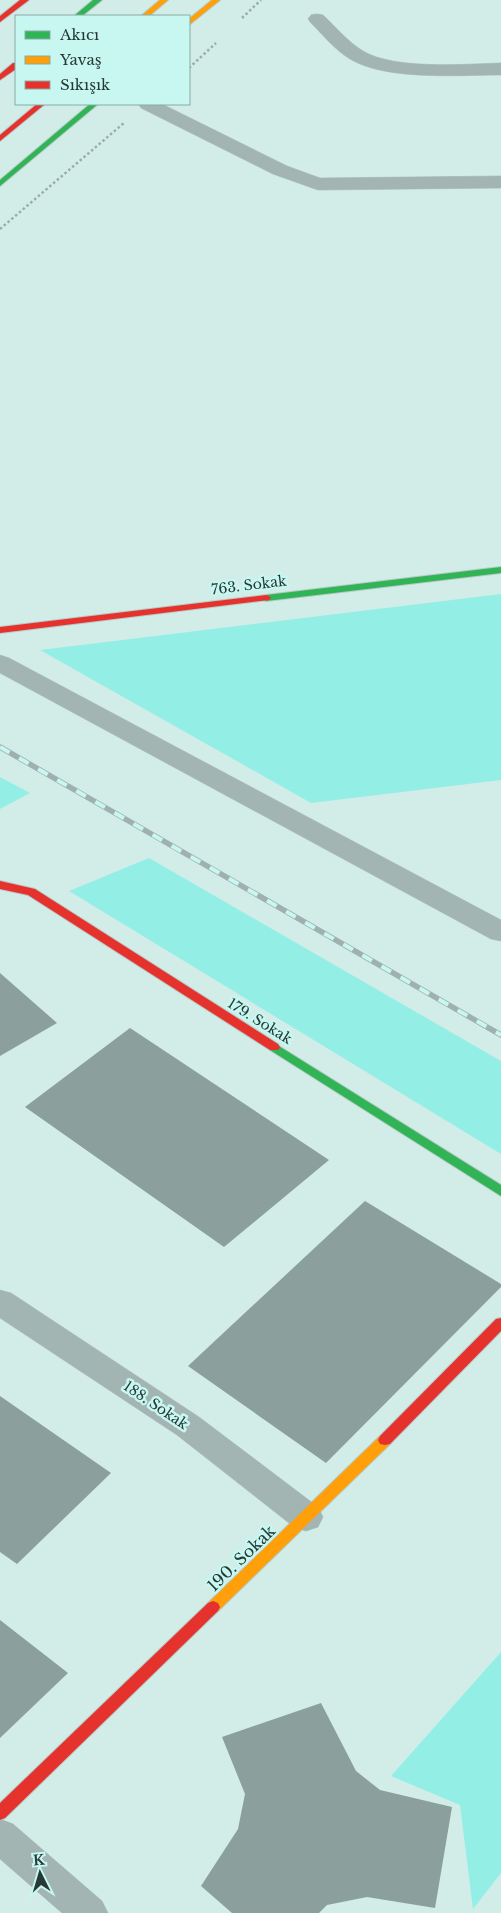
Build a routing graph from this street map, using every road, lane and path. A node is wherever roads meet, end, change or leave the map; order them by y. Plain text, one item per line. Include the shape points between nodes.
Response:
1 (25, 0) edge
2 (98, 0) edge
3 (164, 0) edge
4 (216, 0) edge
5 (79, 15) edge
6 (146, 15) edge
7 (317, 19) dead end
8 (0, 20) edge
9 (190, 22) edge
10 (15, 66) edge
11 (501, 69) edge
12 (0, 78) edge
13 (41, 105) edge
14 (93, 105) edge
15 (150, 105) edge
16 (126, 122) dead end
17 (0, 139) edge
18 (501, 182) edge
19 (0, 184) edge
20 (0, 229) edge
21 (501, 570) edge
22 (0, 630) edge
23 (0, 663) edge
24 (0, 885) edge
25 (501, 932) edge
26 (501, 1191) edge
27 (0, 1302) edge
28 (501, 1323) edge
29 (306, 1517) junction
30 (0, 1813) edge
31 (0, 1836) edge
32 (89, 1913) edge

1 - 8 street
2 - 5 street
3 - 6 street
4 - 9 street
7 - 11 street via 358,57 383,65
10 - 12 street
13 - 17 street
14 - 19 street
15 - 18 street via 280,170 318,184
16 - 20 path
21 - 22 street, 763. Sokak
23 - 25 street
24 - 26 street, 179. Sokak via 31,892
27 - 29 street, 188. Sokak via 188,1426
28 - 29 street, 190. Sokak
29 - 30 street, 190. Sokak
31 - 32 street

